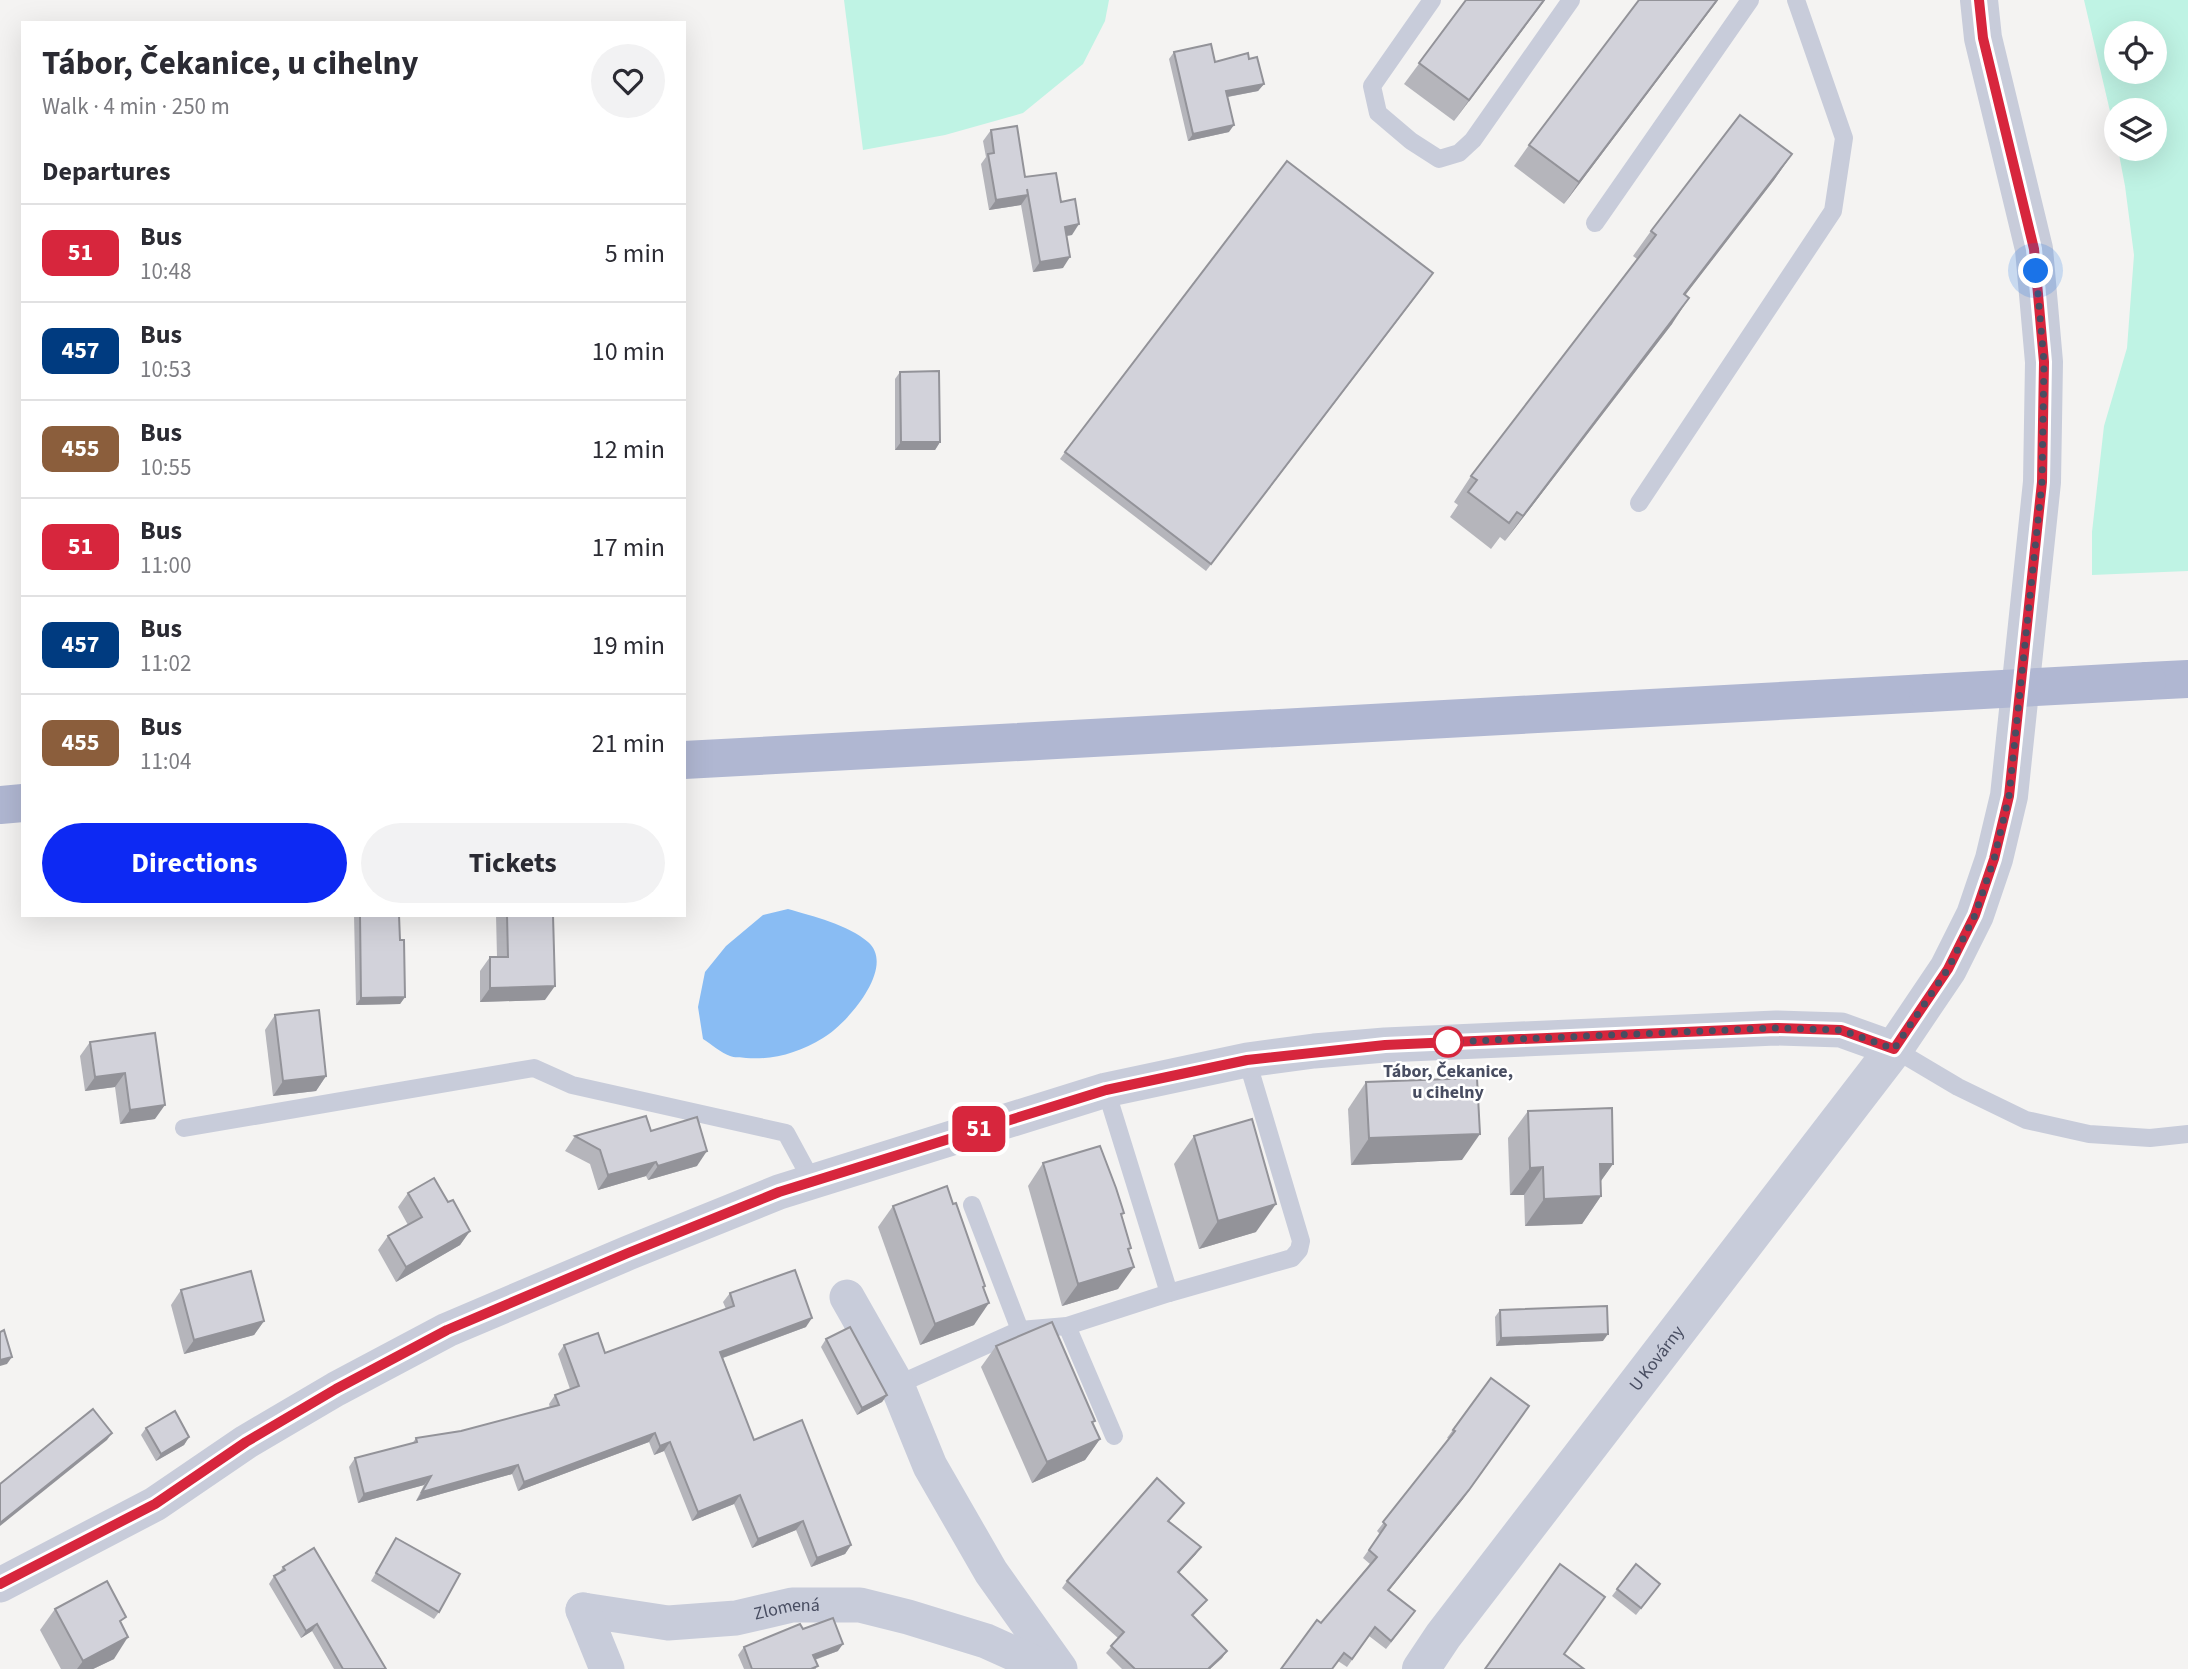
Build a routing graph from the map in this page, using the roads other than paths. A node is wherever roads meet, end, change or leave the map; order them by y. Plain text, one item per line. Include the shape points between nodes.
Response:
1 (1432, 0) edge
2 (1571, 0) edge
3 (1750, 0) edge
4 (1796, 0) edge
5 (1979, 0) edge
6 (1595, 223) dead end
7 (1639, 503) dead end
8 (2188, 679) edge
9 (686, 760) edge
10 (21, 803) edge
11 (0, 805) edge
12 (1894, 1049) junction
13 (1247, 1060) junction
14 (1106, 1090) junction
15 (184, 1128) dead end
16 (2188, 1134) edge
17 (812, 1181) junction
18 (972, 1205) dead end
19 (1169, 1293) junction
20 (847, 1297) dead end
21 (1068, 1326) junction
22 (1020, 1330) junction
23 (897, 1385) junction
24 (1114, 1436) dead end
25 (0, 1584) edge
26 (607, 1669) edge
27 (1048, 1669) edge
28 (1060, 1669) edge
29 (1421, 1669) edge

1 - 2 lane via 1372,86 1378,113 1439,159 1459,153 1473,140
3 - 6 lane
4 - 7 lane via 1844,138 1833,211
5 - 12 street, U Kovárny via 1983,38 2034,249 2044,362 2042,482 2009,796 1994,859 1975,915 1948,969
8 - 9 main road, bridge
10 - 11 main road
12 - 13 street via 1841,1030 1776,1028 1385,1045
12 - 16 lane via 2026,1120 2089,1134 2150,1138
12 - 29 street, U Kovárny
13 - 14 street
13 - 19 lane via 1301,1241 1299,1250 1292,1258
14 - 17 street
14 - 19 lane
15 - 17 lane via 534,1068 572,1085 786,1133
17 - 25 street via 447,1330 324,1395 155,1504
18 - 22 lane
19 - 21 lane
20 - 23 street
21 - 22 lane
21 - 24 lane
22 - 23 lane
23 - 28 street via 930,1466 991,1572
26 - 27 street, Zlomená via 583,1610 668,1623 736,1618 792,1605 860,1605 908,1616 986,1641

